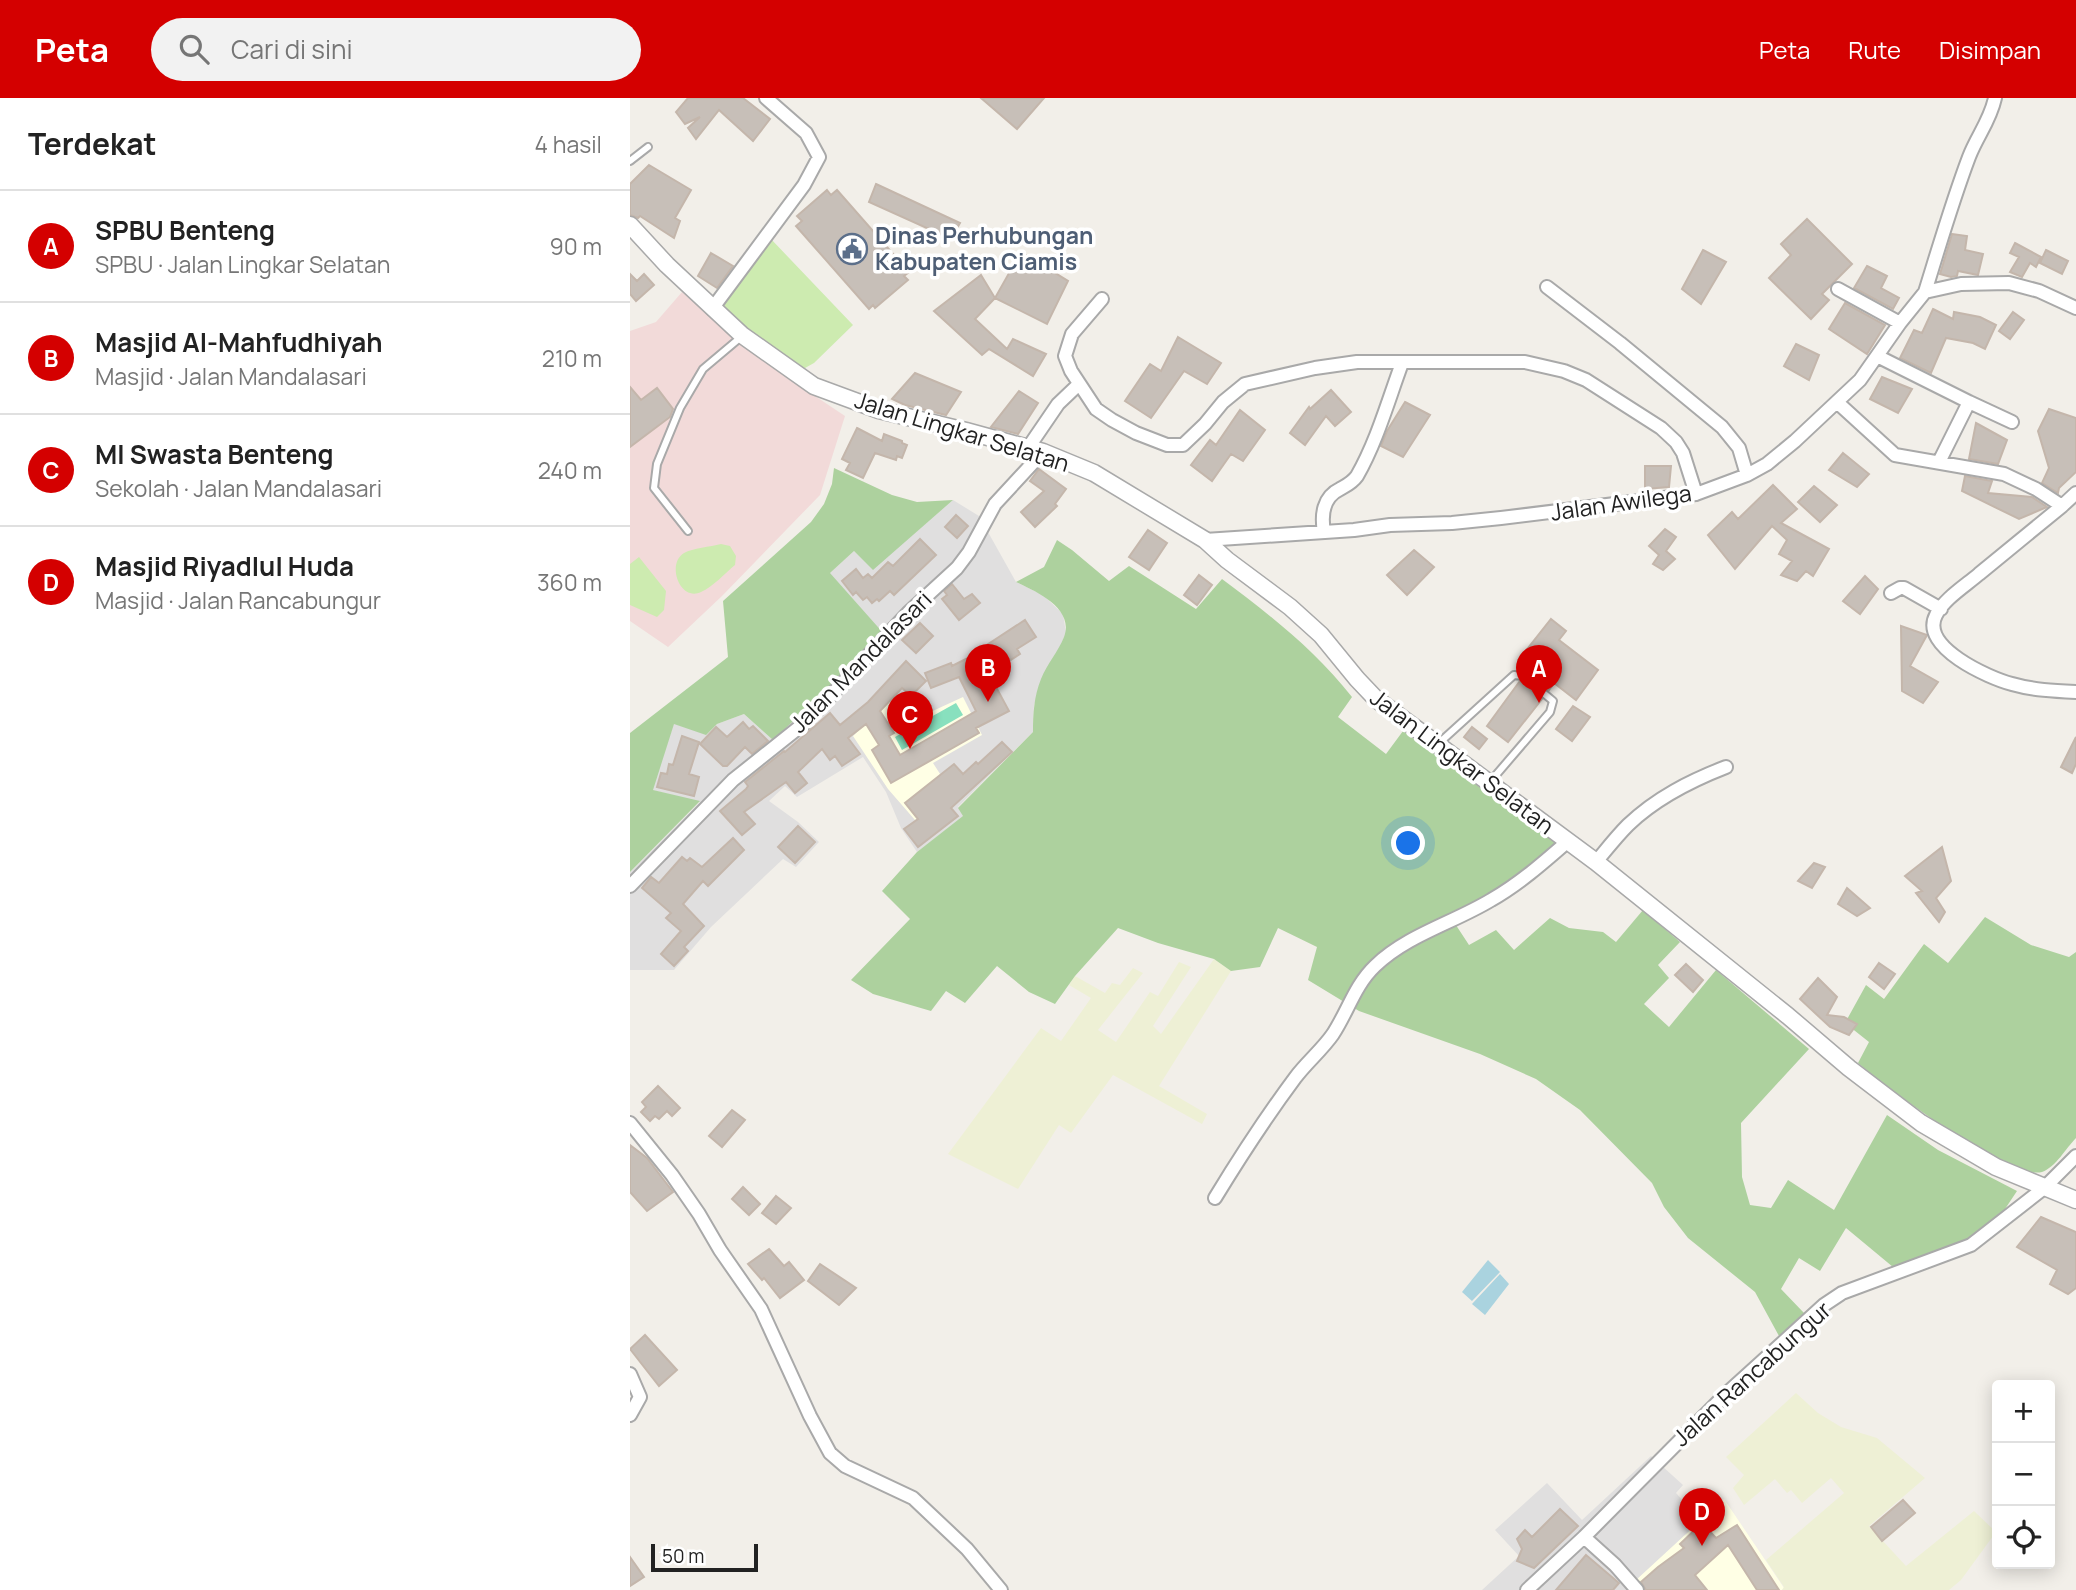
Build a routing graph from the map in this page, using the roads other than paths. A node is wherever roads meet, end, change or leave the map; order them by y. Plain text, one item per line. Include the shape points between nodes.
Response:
1 (766, 98) edge
2 (1994, 98) edge
3 (648, 147) dead end
4 (630, 161) edge
5 (630, 225) edge
6 (1547, 287) dead end
7 (1838, 289) dead end
8 (1925, 292) junction
9 (1102, 299) dead end
10 (2076, 308) edge
11 (712, 309) junction
12 (1900, 323) junction
13 (742, 335) junction
14 (1877, 356) junction
15 (1402, 363) junction
16 (1079, 384) junction
17 (1969, 402) junction
18 (1838, 403) junction
19 (2012, 422) dead end
20 (1036, 450) junction
21 (1939, 462) junction
22 (1747, 475) junction
23 (2076, 493) edge
24 (1696, 494) junction
25 (2062, 506) junction
26 (688, 531) dead end
27 (1324, 531) junction
28 (1205, 540) junction
29 (1891, 593) dead end
30 (1941, 608) junction
31 (2076, 692) edge
32 (1436, 745) junction
33 (1726, 767) dead end
34 (1489, 784) junction
35 (1567, 842) junction
36 (1596, 862) junction
37 (630, 886) edge
38 (630, 1123) edge
39 (2076, 1156) edge
40 (2044, 1188) junction
41 (1215, 1198) dead end
42 (2076, 1200) edge
43 (630, 1374) edge
44 (630, 1415) edge
45 (1584, 1537) junction
46 (1001, 1590) edge
47 (1527, 1590) edge
48 (1637, 1590) edge

1 - 11 street via 806,133 819,157 804,185
2 - 8 street via 1991,116 1970,154
3 - 4 lane
5 - 11 street, Jalan Lingkar Selatan
6 - 22 street via 1734,438
7 - 12 street
8 - 10 street via 1961,284 2009,283
8 - 12 street, Jalan Awilega
9 - 16 street via 1072,334 1065,351
11 - 13 street, Jalan Lingkar Selatan
12 - 14 street, Jalan Awilega
13 - 20 street, Jalan Lingkar Selatan via 814,386 879,410
13 - 26 lane via 703,369 680,408 657,464 654,488
14 - 17 street
14 - 18 street, Jalan Awilega
15 - 16 street via 1357,362 1245,384 1191,439 1174,446 1112,420 1096,409
15 - 24 street via 1525,362 1586,380 1676,442
15 - 27 street via 1356,477 1328,498
16 - 20 street, Jalan Mandalasari via 1058,404
17 - 19 street
17 - 21 street
18 - 21 street via 1895,455
18 - 22 street, Jalan Awilega via 1767,464
20 - 28 street, Jalan Lingkar Selatan via 1094,473
20 - 37 street, Jalan Mandalasari via 995,503 957,568 807,721 733,780
21 - 25 street via 2004,474
22 - 24 street, Jalan Awilega
23 - 25 street
24 - 27 street, Jalan Awilega via 1501,519
25 - 30 street
27 - 28 street, Jalan Awilega
28 - 32 street, Jalan Lingkar Selatan via 1290,607 1321,635 1376,699
29 - 30 street via 1904,588
30 - 31 street via 1934,618 1935,635 1966,665 2010,684
32 - 34 street, Jalan Lingkar Selatan
32 - 34 lane via 1514,675 1523,676 1553,701 1552,706
33 - 36 street via 1679,787 1656,803
34 - 35 street, Jalan Lingkar Selatan
35 - 36 street, Jalan Lingkar Selatan
35 - 41 street via 1490,901 1426,932 1375,966 1356,989 1332,1036 1260,1124
36 - 40 street, Jalan Lingkar Selatan via 1891,1102 1961,1148
38 - 46 street via 673,1175 761,1309 830,1452 845,1466 913,1498 967,1549
39 - 40 street, Jalan Rancabungur
40 - 42 street, Jalan Lingkar Selatan
40 - 45 street, Jalan Rancabungur via 1971,1245 1842,1293 1824,1305 1725,1395
43 - 44 street via 640,1397
45 - 47 street, Jalan Rancabungur
45 - 48 street

